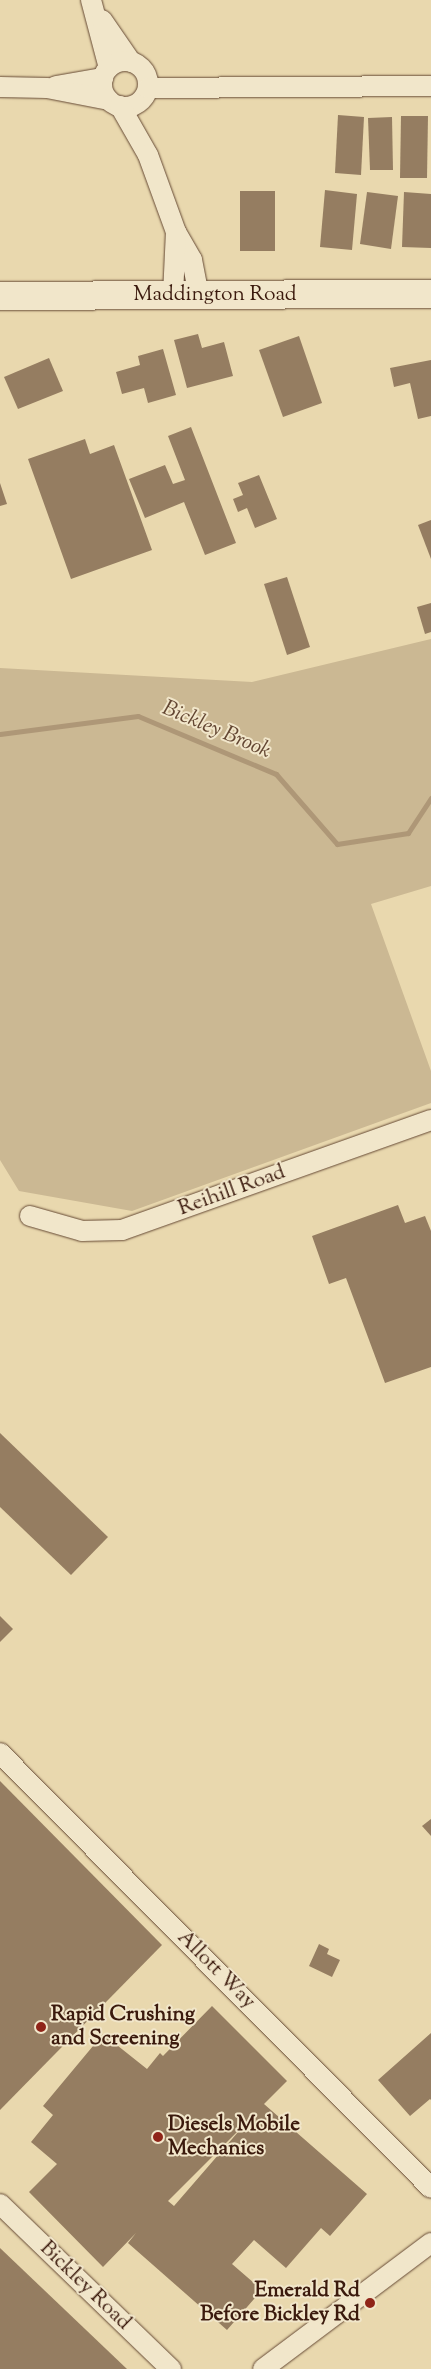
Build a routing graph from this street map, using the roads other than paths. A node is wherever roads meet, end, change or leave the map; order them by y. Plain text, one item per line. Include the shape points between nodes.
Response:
1 (97, 4) edge
2 (106, 73) junction
3 (431, 86) edge
4 (0, 87) edge
5 (47, 88) junction
6 (132, 89) junction
7 (431, 294) edge
8 (186, 295) junction
9 (0, 296) edge
10 (431, 1120) edge
11 (30, 1216) dead end
12 (0, 1753) edge
13 (431, 2188) edge
14 (0, 2204) edge
15 (431, 2244) edge
16 (171, 2369) edge
17 (263, 2369) edge

1 - 2 street
1 - 6 street
2 - 5 street
2 - 6 street via 115,63
2 - 6 street via 105,94
3 - 6 street
4 - 5 street
5 - 6 street
6 - 8 street via 148,155 176,232 192,260
7 - 8 main road, Maddington Road
8 - 9 main road, Maddington Road
10 - 11 street, Reihill Road via 122,1230 82,1231
12 - 13 street, Allott Way
14 - 16 street, Bickley Road
15 - 17 street

